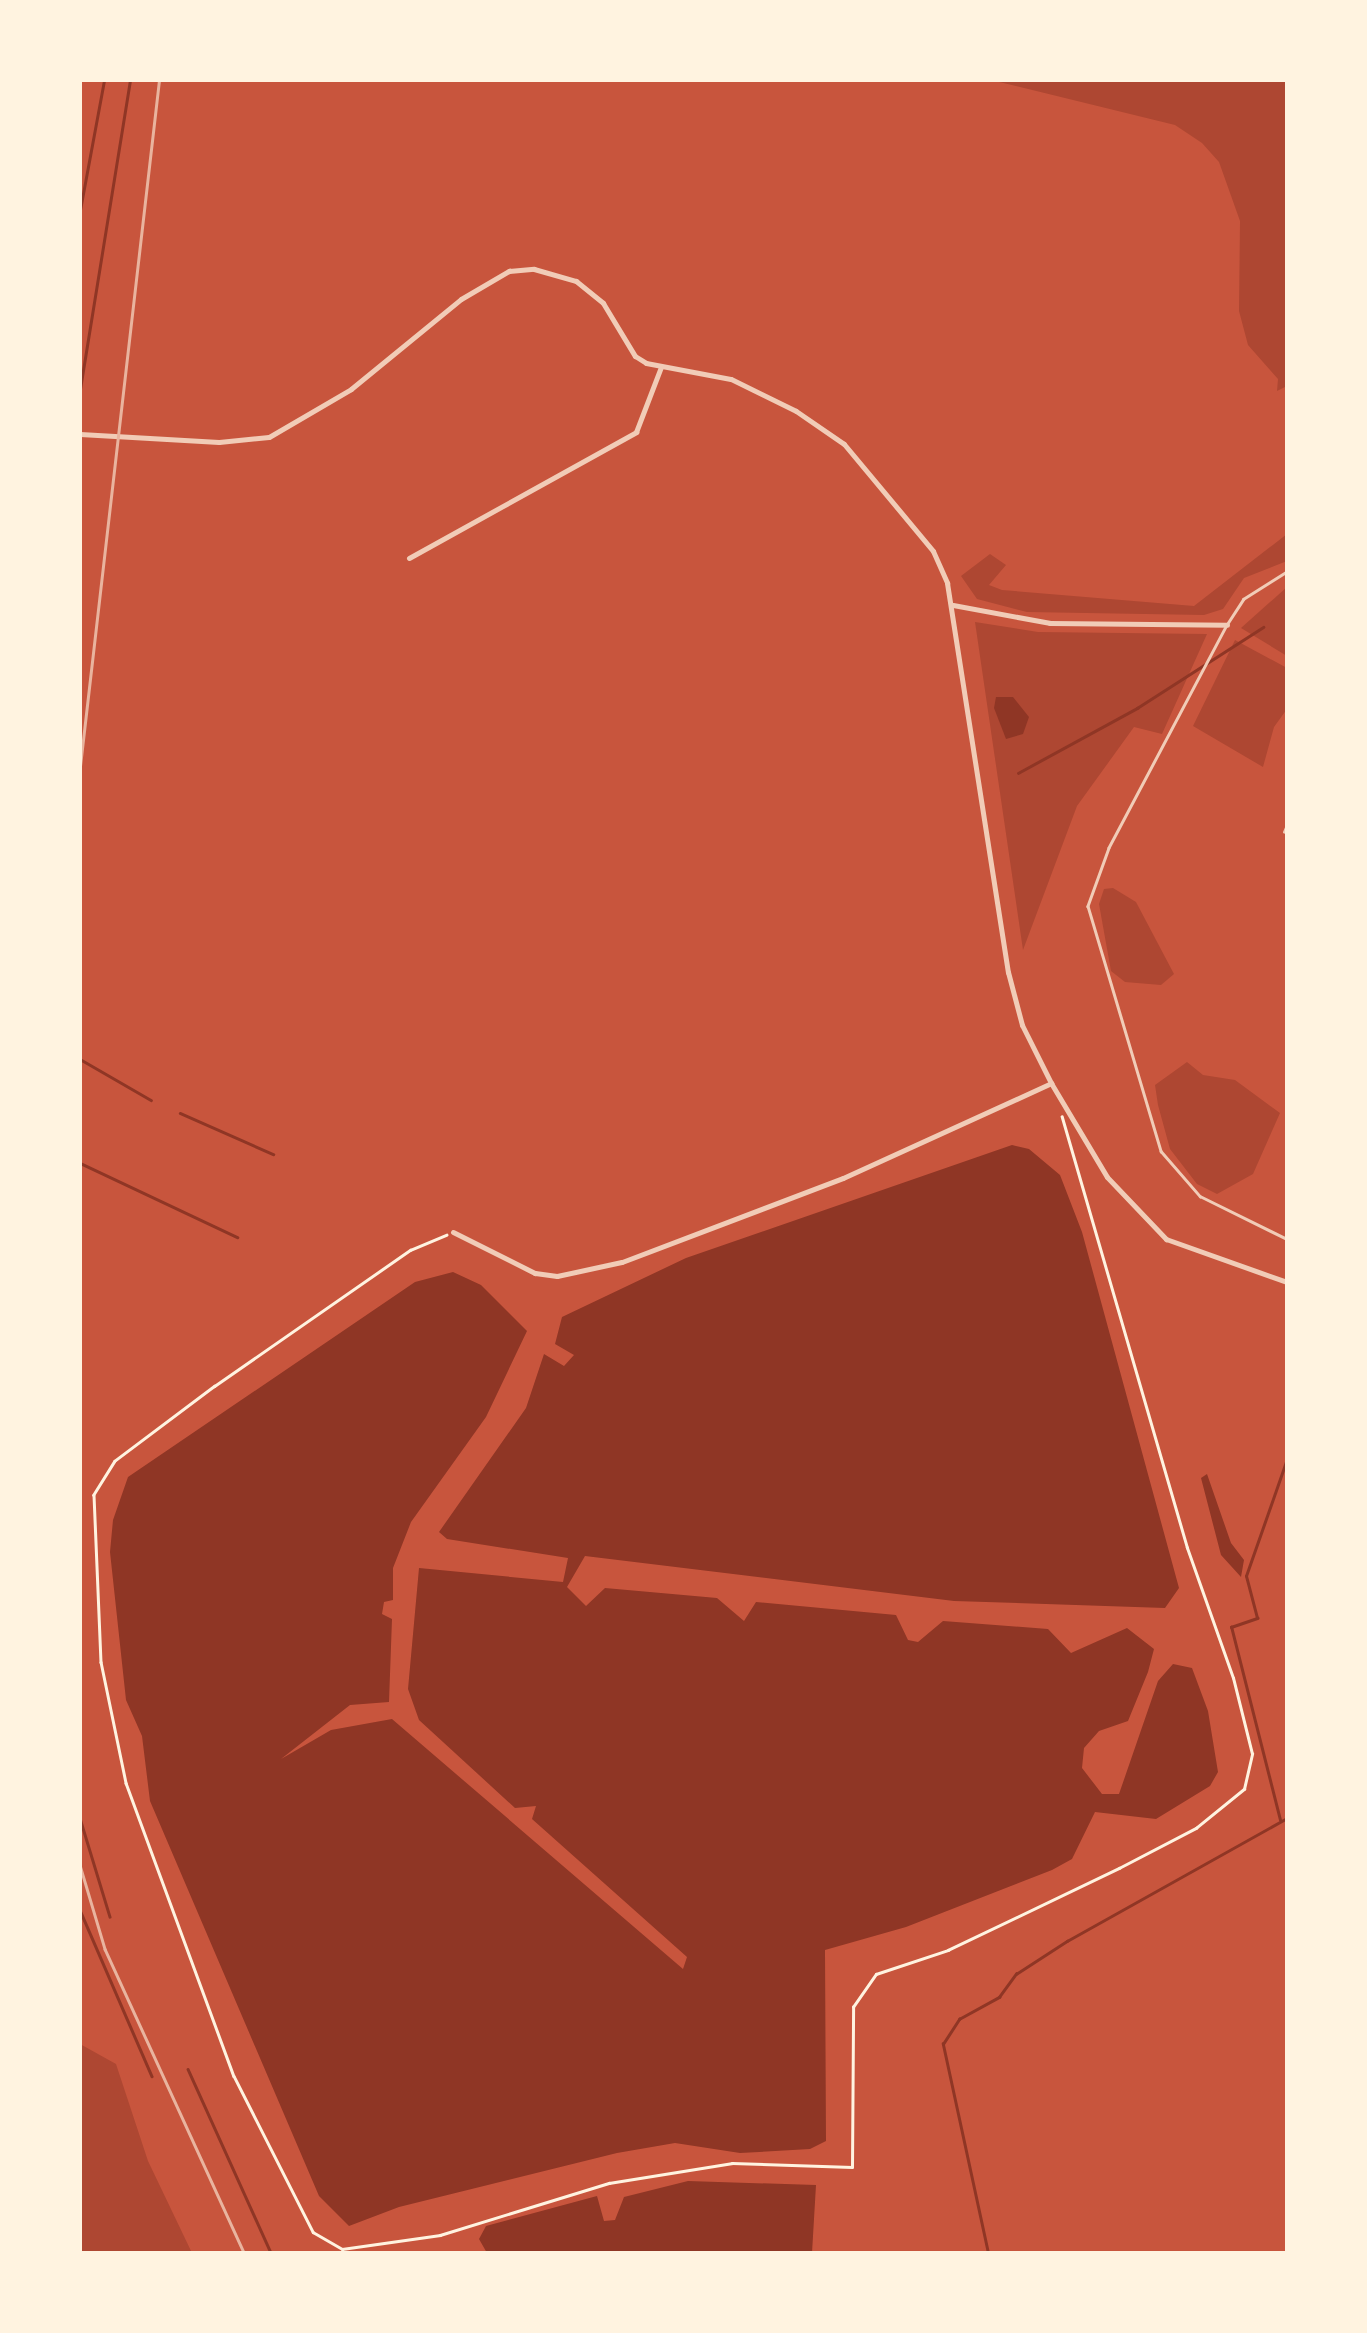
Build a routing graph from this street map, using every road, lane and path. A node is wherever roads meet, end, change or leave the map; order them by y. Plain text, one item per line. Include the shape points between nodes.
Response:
1 (662, 367) junction
2 (80, 434) edge
3 (409, 558) dead end
4 (1287, 572) edge
5 (952, 605) junction
6 (1227, 624) junction
7 (1287, 826) edge
8 (1284, 832) dead end
9 (1051, 1082) junction
10 (1056, 1100) dead end
11 (453, 1232) joint
12 (1287, 1239) edge
13 (1287, 1282) edge

1 - 2 street via 635,356 603,303 576,281 534,269 510,271 461,299 352,389 269,437 219,442
1 - 3 street via 636,432
1 - 5 street via 731,379 844,444 933,551
4 - 6 lane via 1244,598
5 - 6 street via 1050,622
5 - 9 street via 1008,972 1022,1025
6 - 12 lane via 1109,848 1092,886 1089,919 1161,1150 1200,1196
7 - 8 lane
9 - 11 street via 844,1178 607,1266 557,1276 535,1273
9 - 13 street via 1107,1177 1166,1239
10 - 11 path via 1187,1548 1233,1678 1252,1754 1244,1789 1196,1828 1119,1868 948,1950 876,1974 854,2007 852,2168 732,2164 609,2182 460,2230 342,2249 313,2232 241,2092 126,1782 101,1662 94,1495 116,1461 215,1386 411,1250

